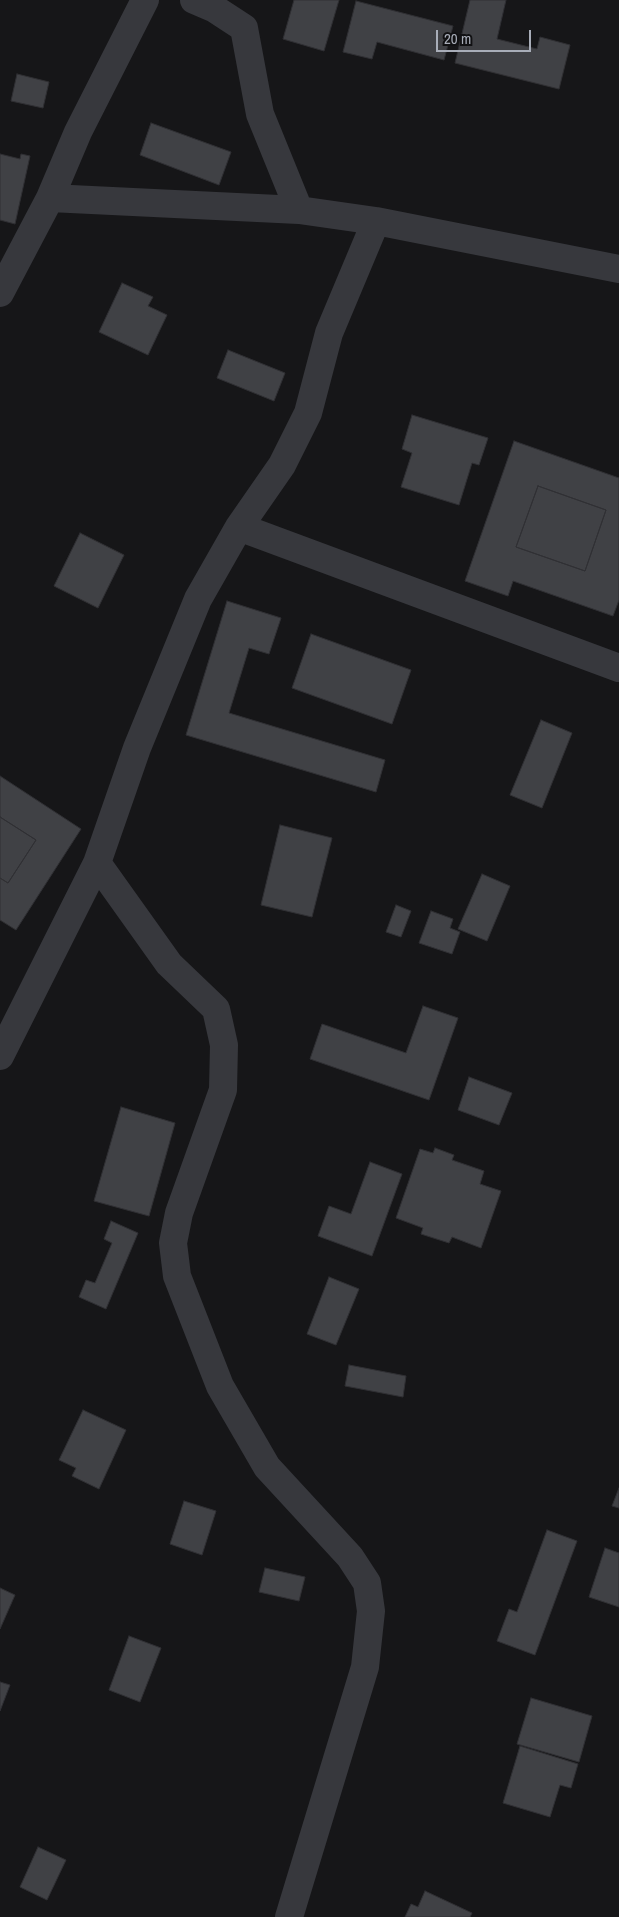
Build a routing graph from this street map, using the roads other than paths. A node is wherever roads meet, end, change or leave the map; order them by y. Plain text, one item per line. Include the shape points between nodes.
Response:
1 (145, 0) edge
2 (194, 0) edge
3 (50, 198) junction
4 (299, 210) junction
5 (376, 221) junction
6 (619, 269) edge
7 (0, 293) edge
8 (238, 527) junction
9 (619, 668) edge
10 (97, 863) junction
11 (0, 1056) edge
12 (289, 1917) edge

1 - 3 street via 78,132
2 - 4 street via 215,8 244,28 260,114
3 - 4 street
3 - 7 street
4 - 5 street
5 - 6 street
5 - 8 street via 329,333 308,413 282,465
8 - 9 street
8 - 10 street via 198,599 137,748
10 - 11 street
10 - 12 street via 169,964 216,1009 224,1045 223,1090 179,1213 174,1243 177,1276 220,1386 267,1467 350,1557 367,1583 371,1611 365,1666

